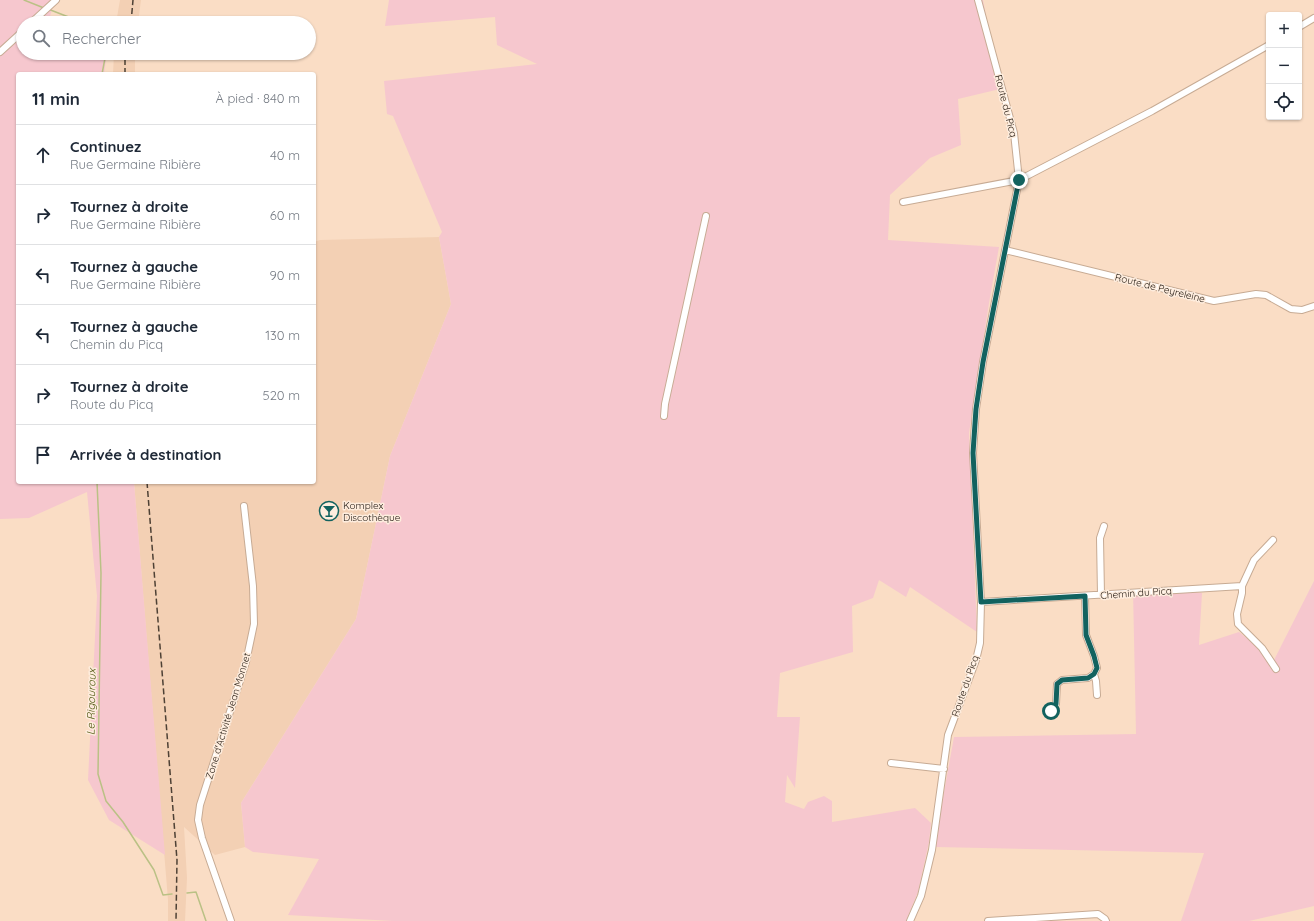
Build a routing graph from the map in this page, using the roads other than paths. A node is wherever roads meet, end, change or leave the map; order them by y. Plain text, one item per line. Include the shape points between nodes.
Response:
1 (56, 0) edge
2 (978, 0) edge
3 (39, 16) edge
4 (1314, 18) edge
5 (1302, 26) edge
6 (16, 37) edge
7 (1266, 47) edge
8 (0, 52) edge
9 (1019, 180) junction
10 (902, 202) dead end
11 (706, 216) dead end
12 (1005, 250) junction
13 (1314, 306) edge
14 (664, 416) dead end
15 (244, 506) dead end
16 (1104, 526) dead end
17 (1273, 540) dead end
18 (1242, 586) junction
19 (1101, 595) junction
20 (1085, 596) junction
21 (981, 602) junction
22 (1276, 669) dead end
23 (1094, 674) junction
24 (1097, 694) dead end
25 (1051, 711) dead end
26 (891, 763) dead end
27 (944, 769) junction
28 (1039, 919) edge
29 (231, 921) edge
30 (910, 921) edge
31 (989, 921) edge
32 (1106, 921) edge

1 - 3 street
2 - 9 street, Route du Picq via 1014,133
4 - 5 street
6 - 8 street
7 - 9 street via 1152,111
9 - 10 street
9 - 12 street, Route du Picq
11 - 14 street via 664,404
12 - 13 street, Route de Peyreleine via 1214,301 1256,294 1266,295 1291,309 1302,310
12 - 21 street, Route du Picq via 983,362 974,430
15 - 29 street, Zone d'Activité Jean Monnet via 253,586 254,624 246,662 200,805 198,820
16 - 19 street via 1100,538
17 - 18 street via 1254,560
18 - 19 street, Chemin du Picq
18 - 22 street via 1237,614 1238,624 1262,648
19 - 20 street, Chemin du Picq
20 - 21 street, Chemin du Picq
20 - 23 street via 1086,635 1097,668
21 - 27 street, Route du Picq via 980,643 948,735
23 - 24 street
23 - 25 street via 1088,678 1062,680 1057,684 1056,704
26 - 27 street
27 - 30 street, Route du Picq via 932,850 921,896
28 - 31 street
28 - 32 street via 1098,914

